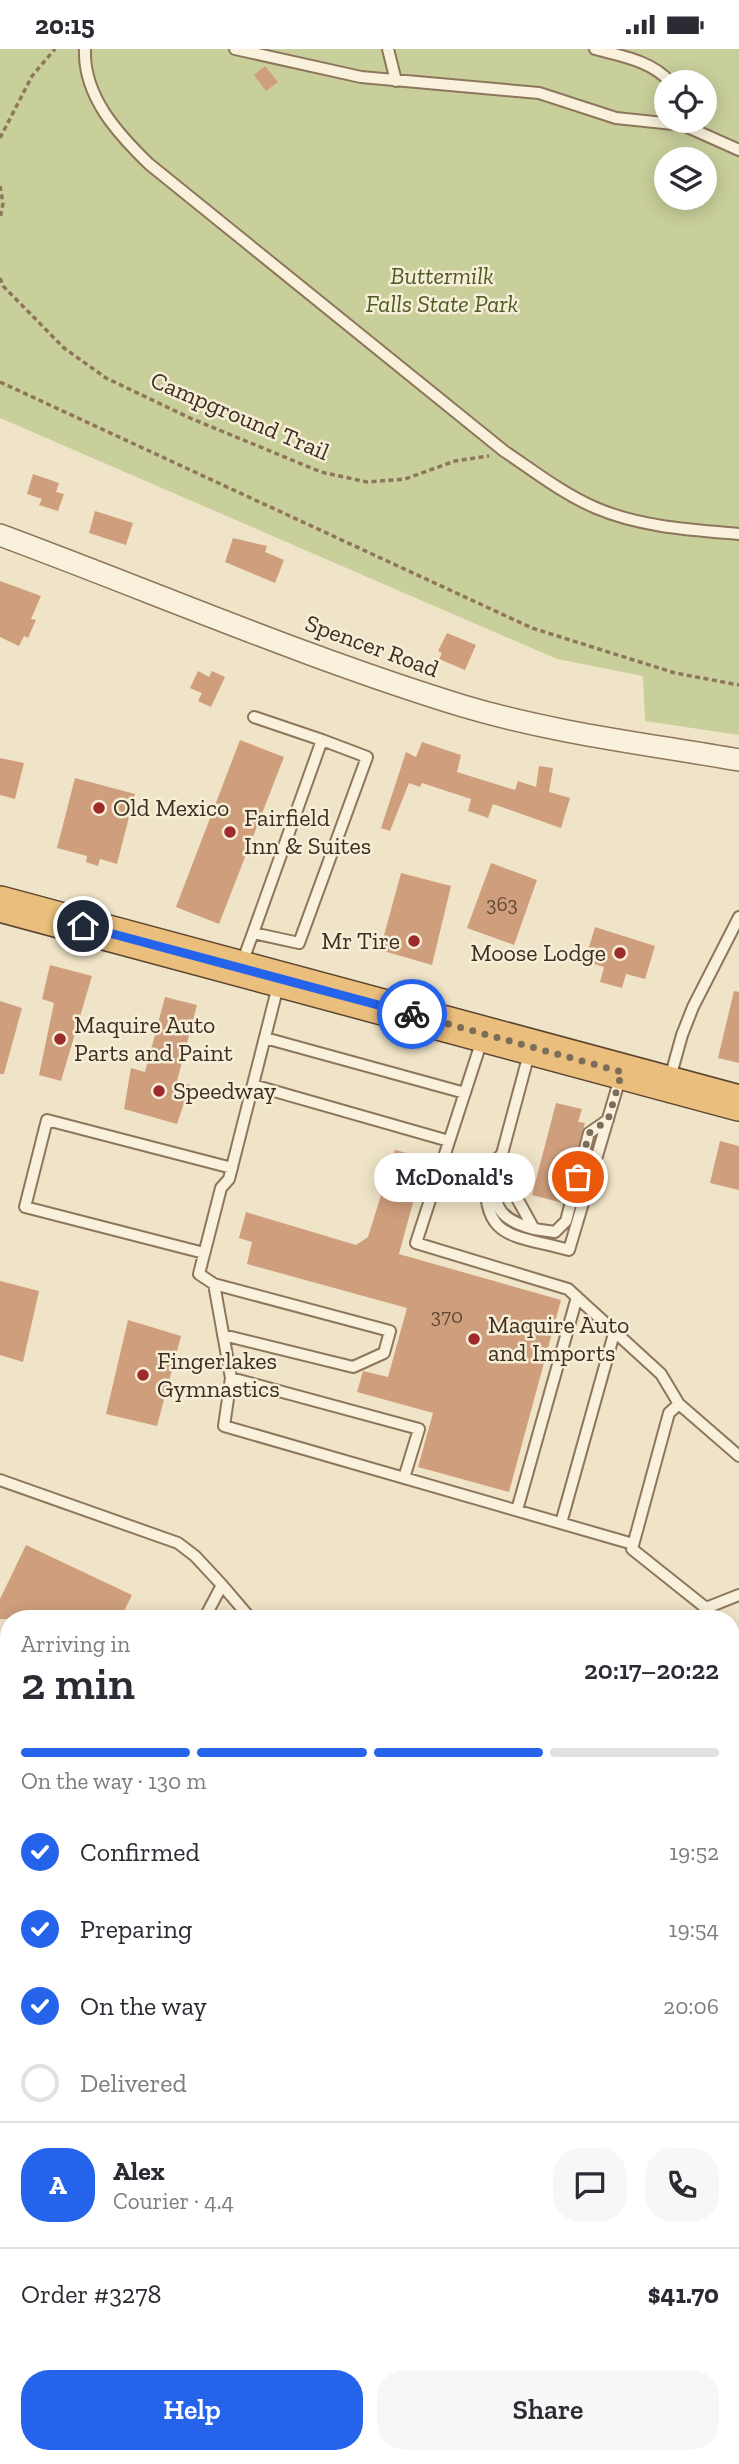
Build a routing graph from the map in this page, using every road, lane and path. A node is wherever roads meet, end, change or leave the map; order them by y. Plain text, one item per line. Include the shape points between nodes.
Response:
1 (55, 49) edge
2 (85, 49) edge
3 (235, 49) edge
4 (388, 49) edge
5 (595, 49) edge
6 (657, 70) edge
7 (396, 81) junction
8 (654, 121) edge
9 (704, 133) edge
10 (0, 138) edge
11 (739, 150) edge
12 (0, 186) edge
13 (0, 219) edge
14 (0, 278) edge
15 (0, 381) edge
16 (505, 451) junction
17 (739, 534) edge
18 (0, 535) edge
19 (739, 685) edge
20 (254, 717) dead end
21 (322, 740) junction
22 (739, 760) edge
23 (2, 908) edge
24 (738, 920) edge
25 (253, 933) junction
26 (240, 969) junction
27 (280, 979) junction
28 (484, 1034) junction
29 (265, 1038) junction
30 (531, 1047) junction
31 (622, 1072) junction
32 (669, 1084) junction
33 (253, 1085) junction
34 (465, 1093) junction
35 (739, 1103) edge
36 (608, 1120) junction
37 (449, 1141) junction
38 (502, 1154) junction
39 (232, 1168) junction
40 (534, 1229) junction
41 (204, 1254) junction
42 (214, 1284) junction
43 (577, 1297) junction
44 (614, 1331) junction
45 (223, 1335) junction
46 (231, 1378) junction
47 (680, 1404) junction
48 (739, 1456) edge
49 (404, 1478) junction
50 (0, 1480) edge
51 (517, 1510) junction
52 (561, 1523) junction
53 (633, 1543) junction
54 (222, 1585) junction
55 (739, 1595) edge
56 (209, 1610) edge
57 (243, 1610) edge

1 - 10 path via 32,76
2 - 16 lane via 89,79 101,108 120,136 149,164
3 - 7 lane
4 - 7 lane
5 - 6 lane
7 - 8 lane via 539,93 616,118
9 - 11 lane
12 - 13 path
14 - 16 path, Campground Trail via 64,348 106,378 321,472 367,482 405,479 455,461
15 - 19 path via 532,628 675,673
16 - 17 lane via 596,509 639,522
18 - 22 street, Spencer Road via 465,706 528,723
20 - 21 lane
21 - 25 lane
21 - 25 lane via 367,757 299,943
23 - 26 highway
24 - 32 lane via 685,1026
25 - 26 lane
26 - 27 highway
27 - 28 highway
27 - 29 lane
28 - 30 highway
28 - 34 lane
29 - 33 lane
29 - 34 lane
30 - 31 highway
30 - 38 lane
31 - 32 highway
31 - 36 lane
32 - 35 highway
33 - 37 lane
33 - 39 lane
34 - 37 lane
36 - 38 lane via 569,1250 504,1233 496,1226 484,1199 486,1170
36 - 40 lane via 589,1133 566,1221 555,1232
37 - 43 lane via 416,1243 568,1289
38 - 40 lane via 509,1184
38 - 40 lane via 500,1210 509,1222
39 - 41 lane via 221,1188
39 - 41 lane via 47,1120 25,1207
41 - 42 lane via 199,1274
42 - 45 lane
42 - 45 lane via 390,1331 384,1353 353,1367
43 - 44 lane
43 - 51 lane
44 - 47 lane via 661,1374
44 - 52 lane
45 - 46 lane
46 - 49 lane via 224,1426
46 - 49 lane via 419,1429
47 - 48 lane
47 - 53 lane via 669,1413
49 - 51 lane
50 - 54 lane via 178,1543
51 - 52 lane
52 - 53 lane
53 - 55 lane via 632,1549 706,1608
54 - 56 lane
54 - 57 lane

